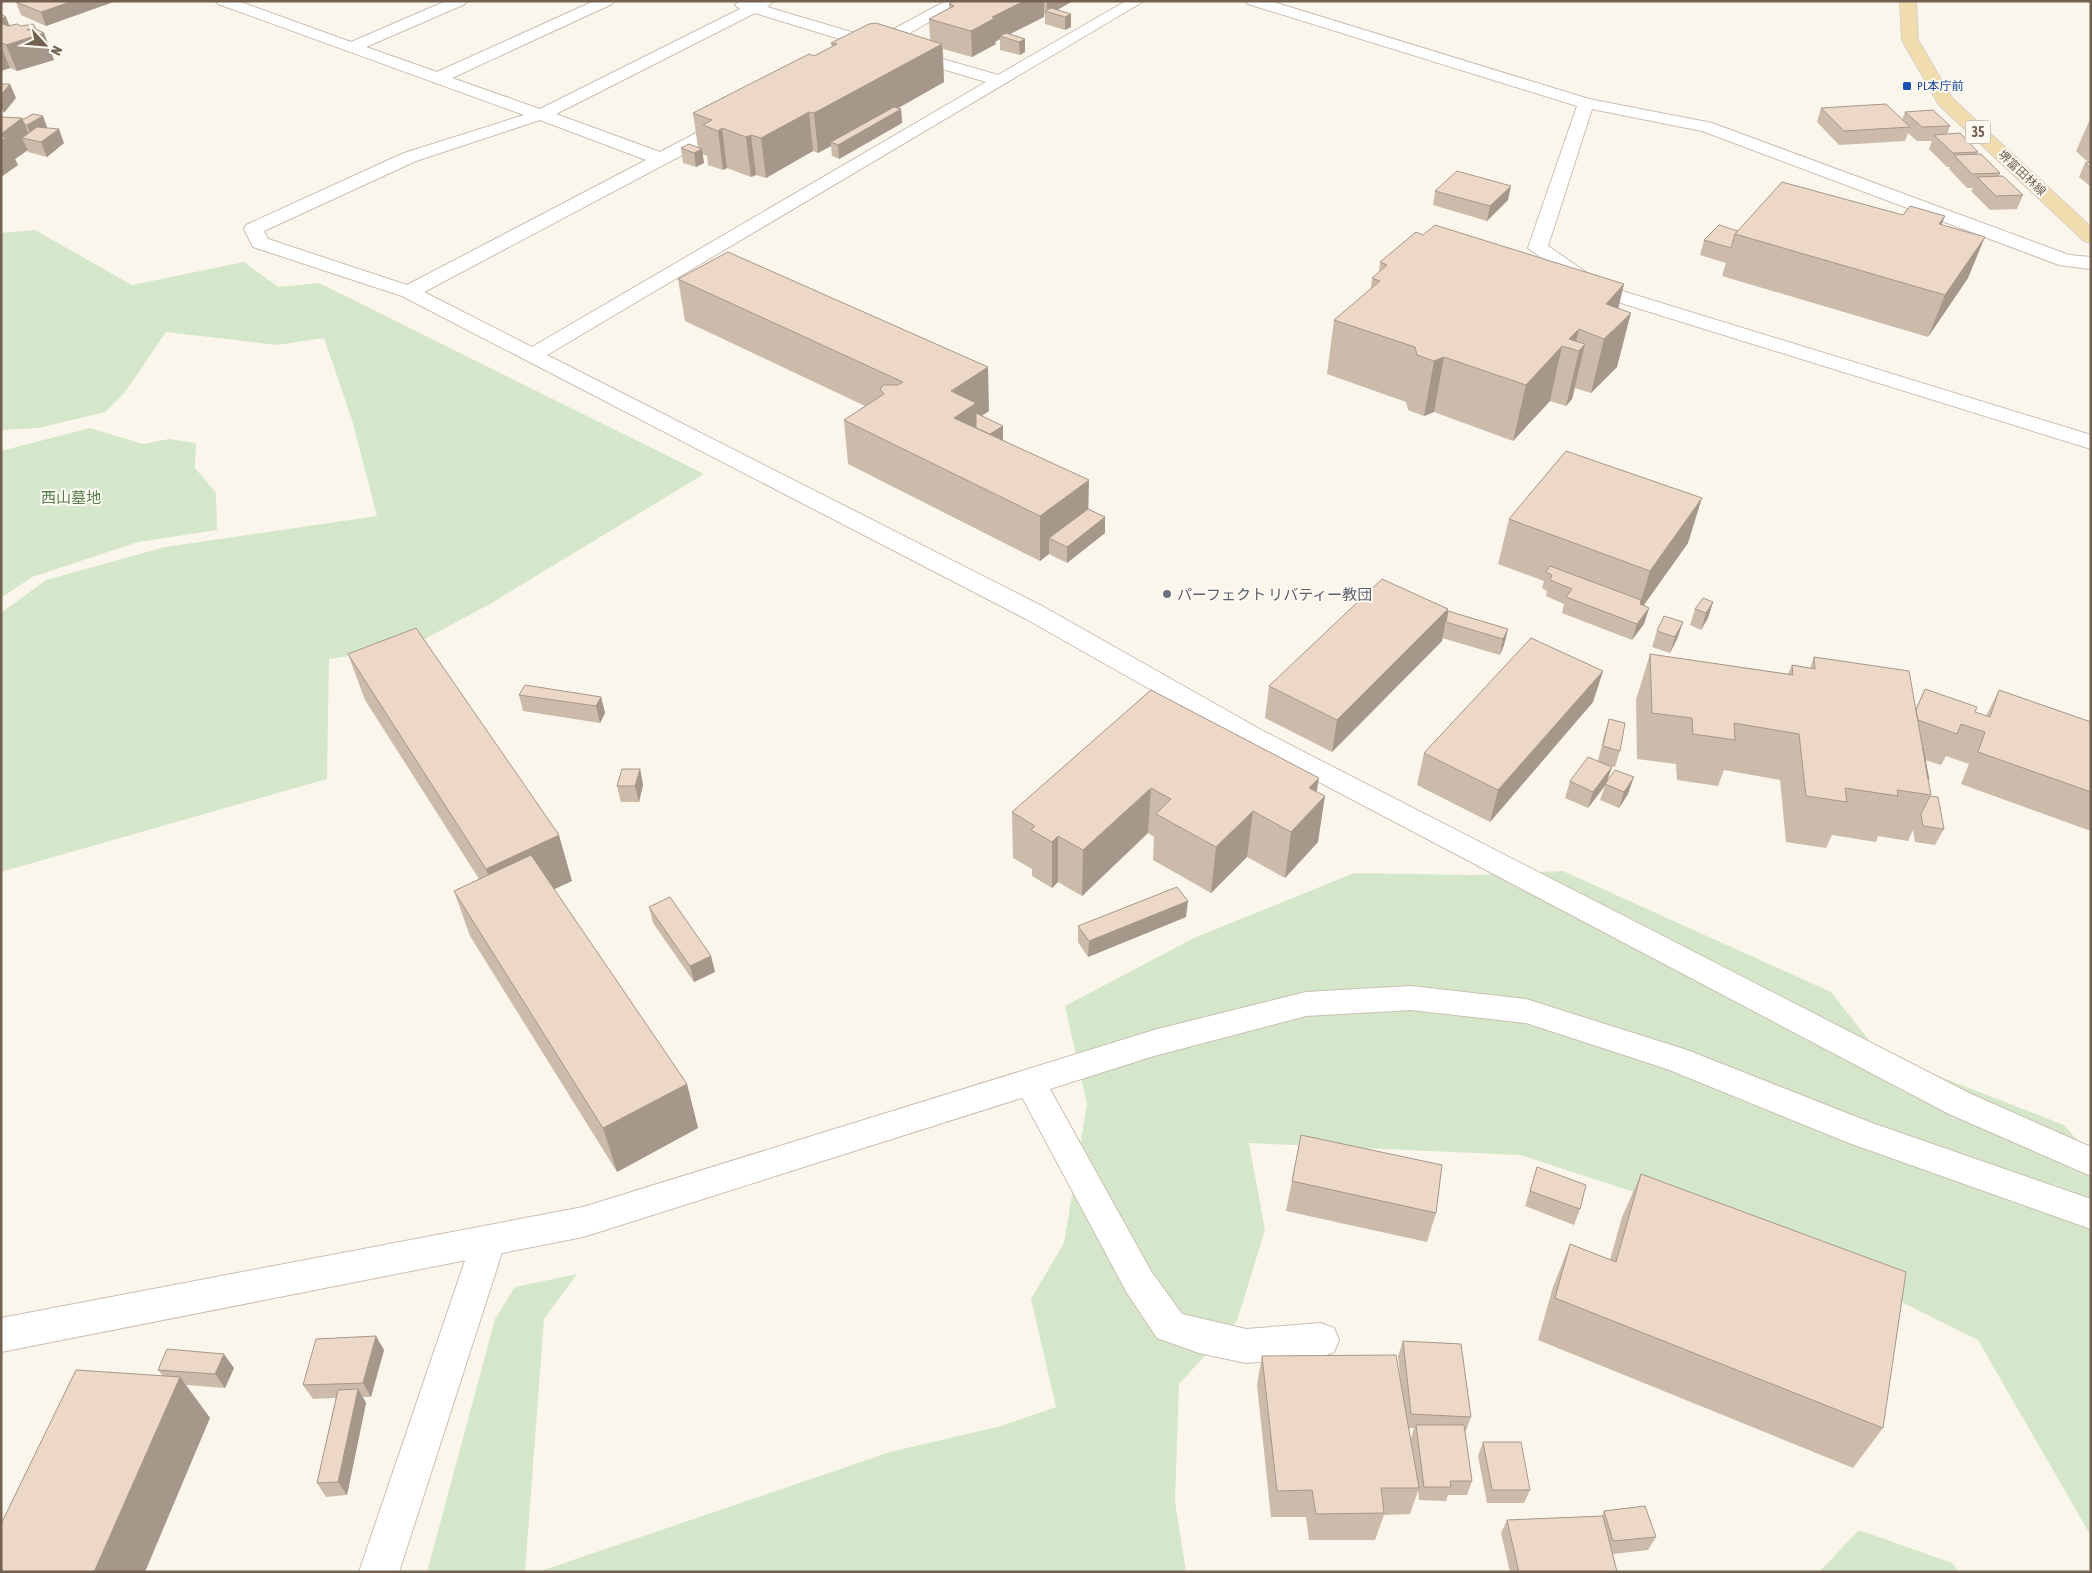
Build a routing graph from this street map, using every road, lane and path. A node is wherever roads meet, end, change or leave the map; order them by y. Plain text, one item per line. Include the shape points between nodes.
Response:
1 (223, 1) edge
2 (460, 1) edge
3 (607, 1) edge
4 (731, 1) edge
5 (958, 1) edge
6 (1137, 1) edge
7 (1253, 1) edge
8 (1908, 1) edge
9 (759, 5) edge
10 (876, 45) junction
11 (351, 48) junction
12 (850, 59) edge
13 (438, 78) junction
14 (1000, 81) junction
15 (1586, 103) junction
16 (747, 113) edge
17 (543, 114) junction
18 (661, 159) junction
19 (2091, 238) edge
20 (2091, 263) edge
21 (409, 292) junction
22 (532, 356) junction
23 (2091, 442) edge
24 (1030, 1082) junction
25 (2091, 1162) edge
26 (2091, 1214) edge
27 (489, 1240) junction
28 (1, 1335) edge
29 (1321, 1340) dead end
30 (379, 1572) edge

1 - 11 street
2 - 11 street
3 - 13 street
4 - 9 street
5 - 10 street
6 - 14 street
7 - 15 street
8 - 19 main road, 堺富田林線 / 35 via 1910,40 1945,101
9 - 10 street
9 - 17 street
10 - 12 street
10 - 14 street
11 - 13 street
13 - 17 street
14 - 22 street
15 - 20 street via 1706,127 2066,261
15 - 23 street via 1538,248 1599,290
16 - 18 street
17 - 18 street
17 - 21 street via 410,157 253,229 260,243
18 - 21 street
21 - 22 street
22 - 25 street via 1026,609 1254,737 1951,1100
24 - 26 street via 1154,1043 1306,1004 1411,998 1526,1011 1676,1059 1862,1134
24 - 27 street via 583,1222
24 - 29 street via 1139,1282 1170,1326 1198,1336 1246,1346
27 - 28 street
27 - 30 street

